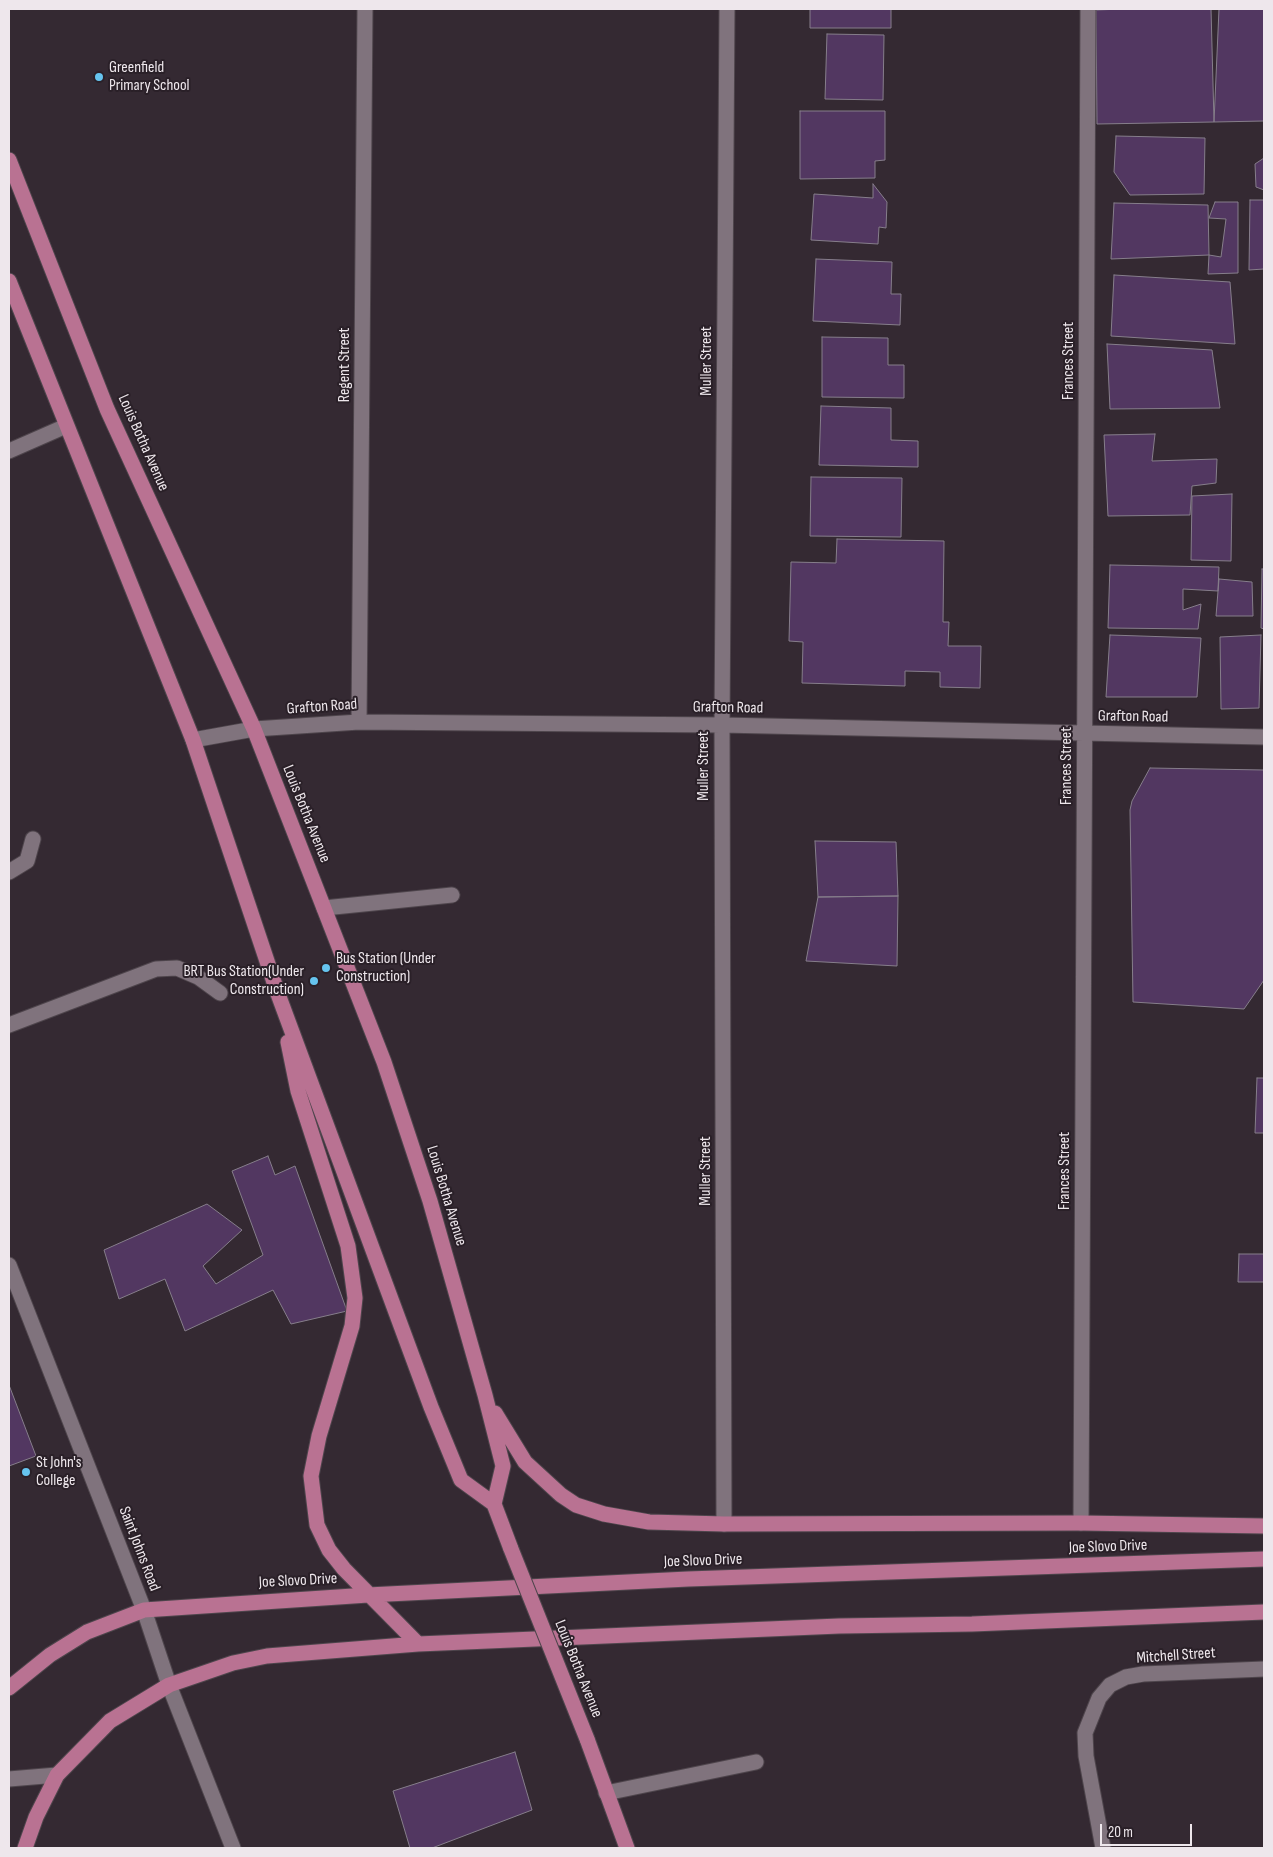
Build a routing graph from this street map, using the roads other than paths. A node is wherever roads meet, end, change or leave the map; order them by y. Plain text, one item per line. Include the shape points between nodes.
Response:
1 (365, 9) edge
2 (727, 9) edge
3 (1088, 9) edge
4 (9, 160) edge
5 (9, 281) edge
6 (66, 426) junction
7 (9, 451) edge
8 (359, 722) junction
9 (722, 725) junction
10 (254, 730) junction
11 (1084, 734) junction
12 (1264, 736) edge
13 (192, 740) junction
14 (33, 839) dead end
15 (9, 872) edge
16 (452, 895) dead end
17 (324, 908) junction
18 (220, 992) dead end
19 (278, 994) junction
20 (9, 1026) edge
21 (9, 1265) edge
22 (485, 1394) junction
23 (494, 1504) junction
24 (1081, 1522) junction
25 (724, 1524) junction
26 (1264, 1526) edge
27 (1264, 1559) edge
28 (368, 1595) junction
29 (144, 1610) junction
30 (1264, 1612) edge
31 (418, 1644) junction
32 (1264, 1669) edge
33 (169, 1685) junction
34 (9, 1688) edge
35 (756, 1762) dead end
36 (57, 1775) junction
37 (9, 1780) edge
38 (606, 1793) junction
39 (25, 1848) edge
40 (233, 1848) edge
41 (627, 1848) edge
42 (1103, 1848) edge

1 - 8 street, Regent Street
2 - 9 street, Muller Street
3 - 11 street, Frances Street
4 - 10 main road, Louis Botha Avenue via 107,408
5 - 6 main road
6 - 7 street
6 - 13 main road
8 - 9 street, Grafton Road
8 - 10 street, Grafton Road
9 - 11 street, Grafton Road
9 - 25 street, Muller Street
10 - 13 street, Grafton Road
10 - 17 main road, Louis Botha Avenue
11 - 12 street, Grafton Road
11 - 24 street, Frances Street
13 - 19 main road
14 - 15 street via 26,861
16 - 17 street
17 - 22 main road, Louis Botha Avenue via 384,1062 430,1201
18 - 20 street via 177,968 156,969
19 - 23 main road via 461,1480
19 - 28 main road via 298,1091 348,1246 355,1298 352,1326 319,1436 311,1476 312,1500 317,1525 329,1550
21 - 29 street, Saint Johns Road
22 - 23 main road, Louis Botha Avenue via 503,1466
22 - 25 main road via 525,1462 545,1482 576,1504 604,1514 649,1522
23 - 38 main road, Louis Botha Avenue, bridge
24 - 25 main road
24 - 26 main road
27 - 28 main road, Joe Slovo Drive via 688,1579
28 - 29 main road, Joe Slovo Drive
28 - 31 main road
29 - 33 street, Saint Johns Road
29 - 34 main road, Joe Slovo Drive via 87,1632 50,1655
30 - 31 main road
31 - 33 main road via 267,1656 234,1663
32 - 42 street, Mitchell Street via 1143,1674 1126,1677 1110,1685 1099,1698 1085,1732 1086,1756
33 - 36 main road via 110,1721
33 - 40 street, Saint Johns Road
35 - 38 street
36 - 37 street
36 - 39 main road
38 - 41 main road, Louis Botha Avenue

